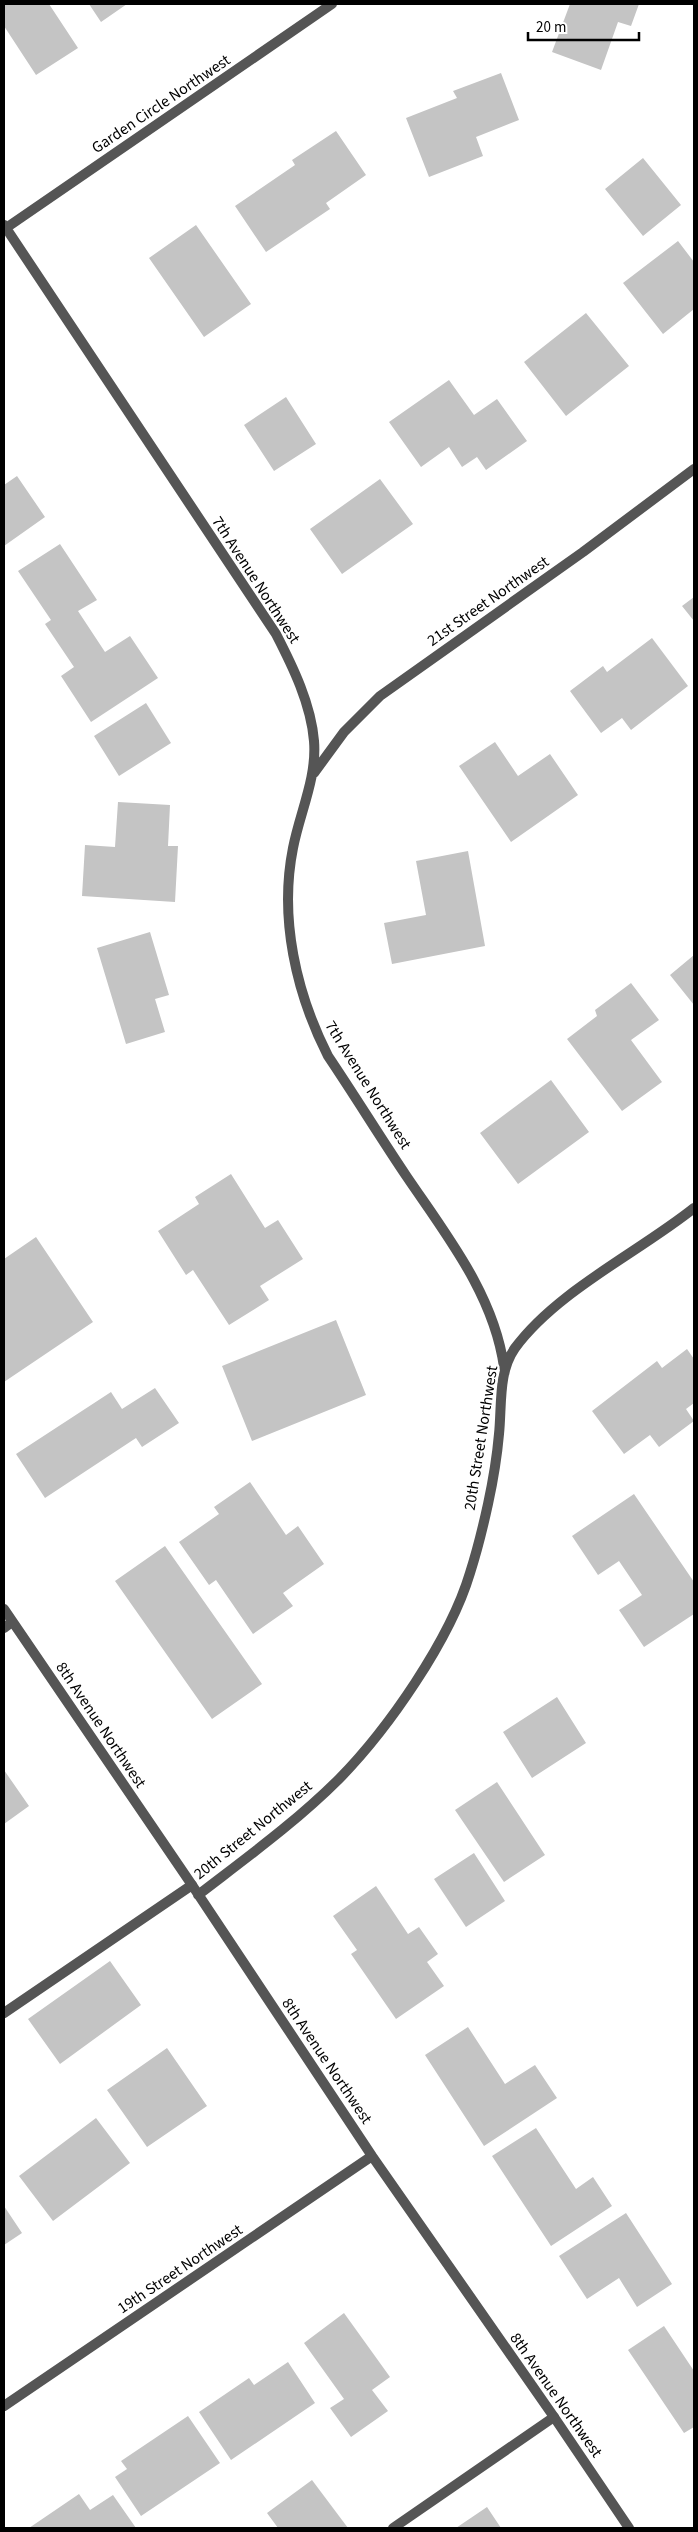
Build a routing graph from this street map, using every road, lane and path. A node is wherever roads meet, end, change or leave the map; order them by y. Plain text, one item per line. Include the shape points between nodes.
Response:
1 (332, 4) edge
2 (5, 227) edge
3 (694, 469) edge
4 (314, 773) junction
5 (694, 1208) edge
6 (504, 1368) junction
7 (4, 1609) edge
8 (8, 1625) edge
9 (192, 1885) junction
10 (198, 1895) junction
11 (4, 2014) edge
12 (372, 2156) junction
13 (4, 2406) edge
14 (554, 2417) junction
15 (393, 2528) edge
16 (629, 2528) edge

1 - 2 street, Garden Circle Northwest
2 - 4 street, 7th Avenue Northwest via 276,634 295,671 307,709 314,740
3 - 4 street, 21st Street Northwest via 584,552 380,696 344,732
4 - 6 street, 7th Avenue Northwest via 292,850 288,900 301,991 328,1056 464,1262 492,1316 501,1343
5 - 6 street, 20th Street Northwest via 567,1298 530,1330
6 - 10 street, 20th Street Northwest via 499,1435 488,1504 470,1575 440,1638 381,1731 339,1779 279,1833
7 - 8 street, 8th Avenue Northwest
8 - 9 street, 8th Avenue Northwest
9 - 10 street, 8th Avenue Northwest
9 - 11 street
10 - 12 street, 8th Avenue Northwest
12 - 13 street, 19th Street Northwest
12 - 14 street, 8th Avenue Northwest
14 - 15 street
14 - 16 street, 8th Avenue Northwest

